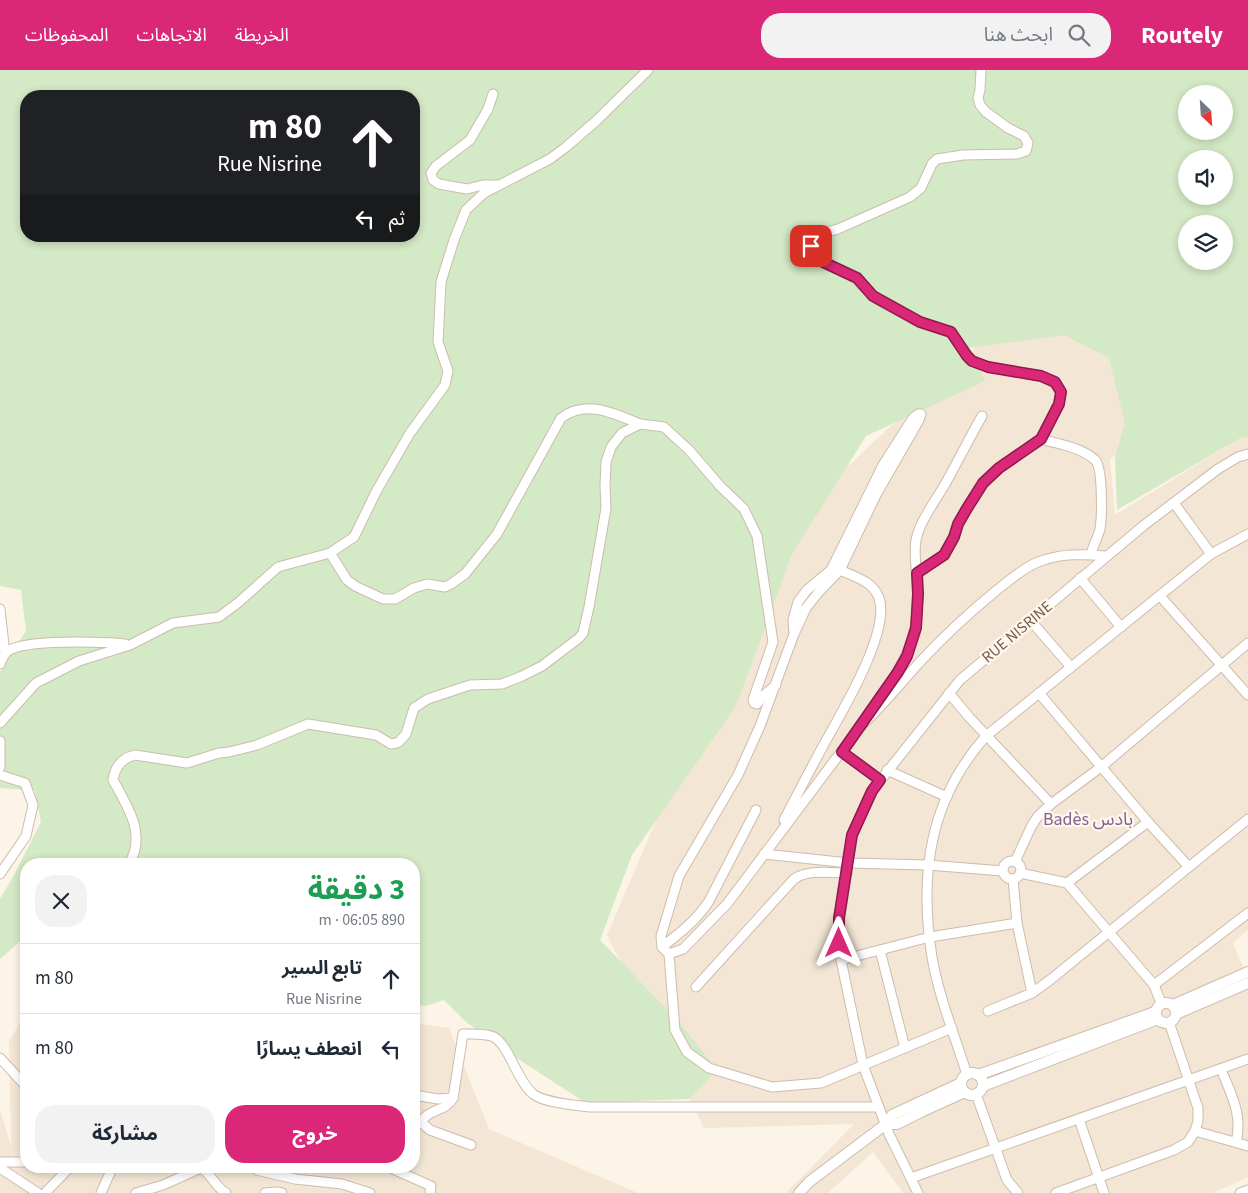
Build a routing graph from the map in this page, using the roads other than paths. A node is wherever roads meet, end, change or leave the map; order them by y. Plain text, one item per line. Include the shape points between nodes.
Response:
1 (648, 70) edge
2 (981, 70) edge
3 (493, 94) dead end
4 (500, 185) junction
5 (982, 416) dead end
6 (640, 424) junction
7 (1041, 439) junction
8 (1248, 454) edge
9 (1174, 503) junction
10 (1248, 534) edge
11 (330, 553) junction
12 (1091, 554) junction
13 (1211, 554) junction
14 (1106, 556) junction
15 (840, 570) junction
16 (917, 573) junction
17 (1080, 578) junction
18 (1160, 596) junction
19 (0, 609) edge
20 (1031, 620) junction
21 (1121, 627) junction
22 (794, 634) junction
23 (1248, 643) edge
24 (130, 645) junction
25 (5, 654) junction
26 (0, 664) edge
27 (1223, 665) junction
28 (1071, 667) junction
29 (776, 685) junction
30 (949, 693) junction
31 (1039, 694) junction
32 (1248, 695) edge
33 (0, 722) edge
34 (859, 728) junction
35 (986, 736) junction
36 (0, 741) edge
37 (842, 752) junction
38 (0, 766) edge
39 (1102, 767) junction
40 (887, 770) junction
41 (0, 775) edge
42 (880, 780) junction
43 (947, 797) junction
44 (1051, 804) junction
45 (756, 810) dead end
46 (1248, 819) edge
47 (1148, 822) junction
48 (772, 843) junction
49 (764, 854) junction
50 (131, 858) edge
51 (1014, 862) junction
52 (849, 863) junction
53 (928, 866) junction
54 (1188, 866) junction
55 (1003, 871) junction
56 (847, 873) junction
57 (1020, 873) junction
58 (0, 874) edge
59 (1013, 879) junction
60 (1067, 883) junction
61 (1248, 913) edge
62 (1017, 923) junction
63 (1108, 932) junction
64 (930, 937) junction
65 (665, 950) junction
66 (880, 950) junction
67 (841, 960) junction
68 (1247, 980) edge
69 (1154, 985) junction
70 (696, 987) dead end
71 (1032, 992) junction
72 (1175, 1010) junction
73 (988, 1011) dead end
74 (1158, 1012) junction
75 (1169, 1022) junction
76 (952, 1028) junction
77 (904, 1048) junction
78 (1054, 1053) junction
79 (0, 1058) edge
80 (1248, 1058) edge
81 (863, 1065) junction
82 (1221, 1068) junction
83 (978, 1075) junction
84 (20, 1080) edge
85 (1187, 1080) junction
86 (964, 1083) junction
87 (979, 1090) junction
88 (420, 1096) edge
89 (453, 1098) junction
90 (878, 1107) junction
91 (1079, 1119) junction
92 (886, 1124) junction
93 (1195, 1131) junction
94 (1236, 1142) junction
95 (471, 1145) dead end
96 (1248, 1146) edge
97 (996, 1148) junction
98 (20, 1163) edge
99 (0, 1168) edge
100 (64, 1173) edge
101 (110, 1173) edge
102 (188, 1173) edge
103 (208, 1173) edge
104 (270, 1173) edge
105 (402, 1173) edge
106 (911, 1178) junction
107 (1099, 1178) junction
108 (1248, 1190) edge
109 (38, 1193) edge
110 (45, 1193) edge
111 (101, 1193) edge
112 (136, 1193) edge
113 (226, 1193) edge
114 (265, 1193) edge
115 (282, 1193) edge
116 (370, 1193) edge
117 (430, 1193) edge
118 (799, 1193) edge
119 (918, 1193) edge
120 (1018, 1193) edge
121 (1056, 1193) edge
122 (1104, 1193) edge
123 (1240, 1193) edge

1 - 4 street via 566,147
2 - 7 street via 980,105 1024,136 1028,142 1026,151 937,159 922,188 910,197 817,235 811,246 823,262 857,278 873,296 920,322 951,332 972,361 1055,382 1061,396
3 - 4 street via 470,140 431,173 439,184 467,189
4 - 11 street via 484,193 466,210 441,282 438,342 448,371 445,385 410,433 354,537
5 - 16 street via 921,527 915,546
6 - 11 street via 609,411 579,408 560,418 497,534 465,574 445,587 427,584 395,599 383,599 347,580
6 - 29 street via 664,427 744,509 757,536 773,642 754,703
6 - 50 street via 622,433 606,462 606,508 589,607 579,638 542,666 508,682 470,685 428,699 414,708 406,734 396,743 391,744 376,735 308,724 257,745 219,752 188,763 128,756 117,766 113,780 130,810 137,839
7 - 12 street via 1086,454 1097,462 1101,520
7 - 16 street via 983,483 944,555
8 - 9 street, RUE NISRINE via 1218,469
9 - 13 street
9 - 14 street, RUE NISRINE
10 - 13 street
11 - 24 street via 278,568 219,617 173,623
12 - 14 street
12 - 34 street via 1044,560 1012,578 921,660
13 - 18 street
14 - 17 street, RUE NISRINE
15 - 22 street via 812,600
15 - 22 street via 876,495 921,414 915,416 894,447 831,570 798,602 793,620
15 - 48 street via 867,582 876,592 881,606 879,629 843,710
16 - 34 street via 913,640 898,672
17 - 20 street, RUE NISRINE
17 - 21 street
18 - 21 street
18 - 27 street
19 - 25 street
20 - 28 street
20 - 30 street, RUE NISRINE via 976,665
21 - 28 street
22 - 29 street
23 - 27 street
24 - 25 street via 42,643 10,649
24 - 33 street via 79,661 36,683
25 - 26 street
27 - 32 street
27 - 39 street
28 - 31 street
29 - 65 street via 738,774 679,876 661,936
30 - 35 street
30 - 40 street, RUE NISRINE
31 - 35 street
31 - 39 street
34 - 37 street
35 - 43 street via 972,752
35 - 44 street
36 - 38 street
37 - 42 street
37 - 48 street
39 - 44 street
39 - 47 street
40 - 42 street, RUE NISRINE
40 - 43 street
41 - 58 street via 25,783 33,805 26,836
42 - 52 street, RUE NISRINE via 852,835
43 - 53 street via 939,814
44 - 51 street via 1038,816
45 - 65 street via 700,915
46 - 54 street
47 - 54 street
47 - 60 street
48 - 49 street
49 - 52 street
49 - 65 street via 727,904 682,949
51 - 55 street via 1005,864
51 - 57 street via 1020,866
52 - 53 street
52 - 56 street, RUE NISRINE
53 - 55 street
53 - 64 street
54 - 63 street
55 - 59 street via 1006,877
56 - 67 street, RUE NISRINE via 839,918
56 - 70 street via 807,873 794,879
57 - 59 street
57 - 60 street
59 - 62 street
60 - 63 street
61 - 69 street
62 - 64 street
62 - 71 street
63 - 69 street
63 - 71 street
64 - 66 street
64 - 76 street via 932,958
65 - 81 street via 675,1030 687,1052 709,1068 772,1088 820,1083
66 - 67 street
66 - 77 street
67 - 81 street, RUE NISRINE
68 - 72 street
69 - 74 street
71 - 73 street
72 - 74 street via 1170,1003
72 - 75 street
74 - 75 street via 1163,1022
74 - 78 street
75 - 85 street
76 - 77 street
76 - 86 street
77 - 81 street
78 - 83 street
78 - 87 street
79 - 84 street
80 - 82 street
81 - 90 street, RUE NISRINE
82 - 85 street
82 - 94 street via 1239,1118
83 - 86 street via 971,1073
83 - 87 street via 981,1078
85 - 91 street
85 - 93 street via 1199,1115
86 - 87 street via 970,1095
86 - 92 street via 922,1111 897,1124
87 - 97 street
88 - 89 street
89 - 90 street via 463,1034 493,1037 502,1044 521,1081 534,1095 555,1102 598,1108
89 - 95 street via 449,1105 427,1114 423,1124 430,1130
90 - 92 street, RUE NISRINE
91 - 97 street
91 - 107 street
92 - 106 street, RUE NISRINE
92 - 118 street
93 - 94 street
93 - 107 street via 1188,1142 1174,1150
94 - 96 street
97 - 106 street
97 - 120 street via 1007,1180
98 - 99 street
99 - 109 street
100 - 110 street
101 - 111 street
102 - 112 street
103 - 113 street
104 - 116 street via 342,1184
105 - 117 street via 431,1186
106 - 119 street, RUE NISRINE
107 - 121 street
107 - 122 street
108 - 123 street
114 - 115 street

